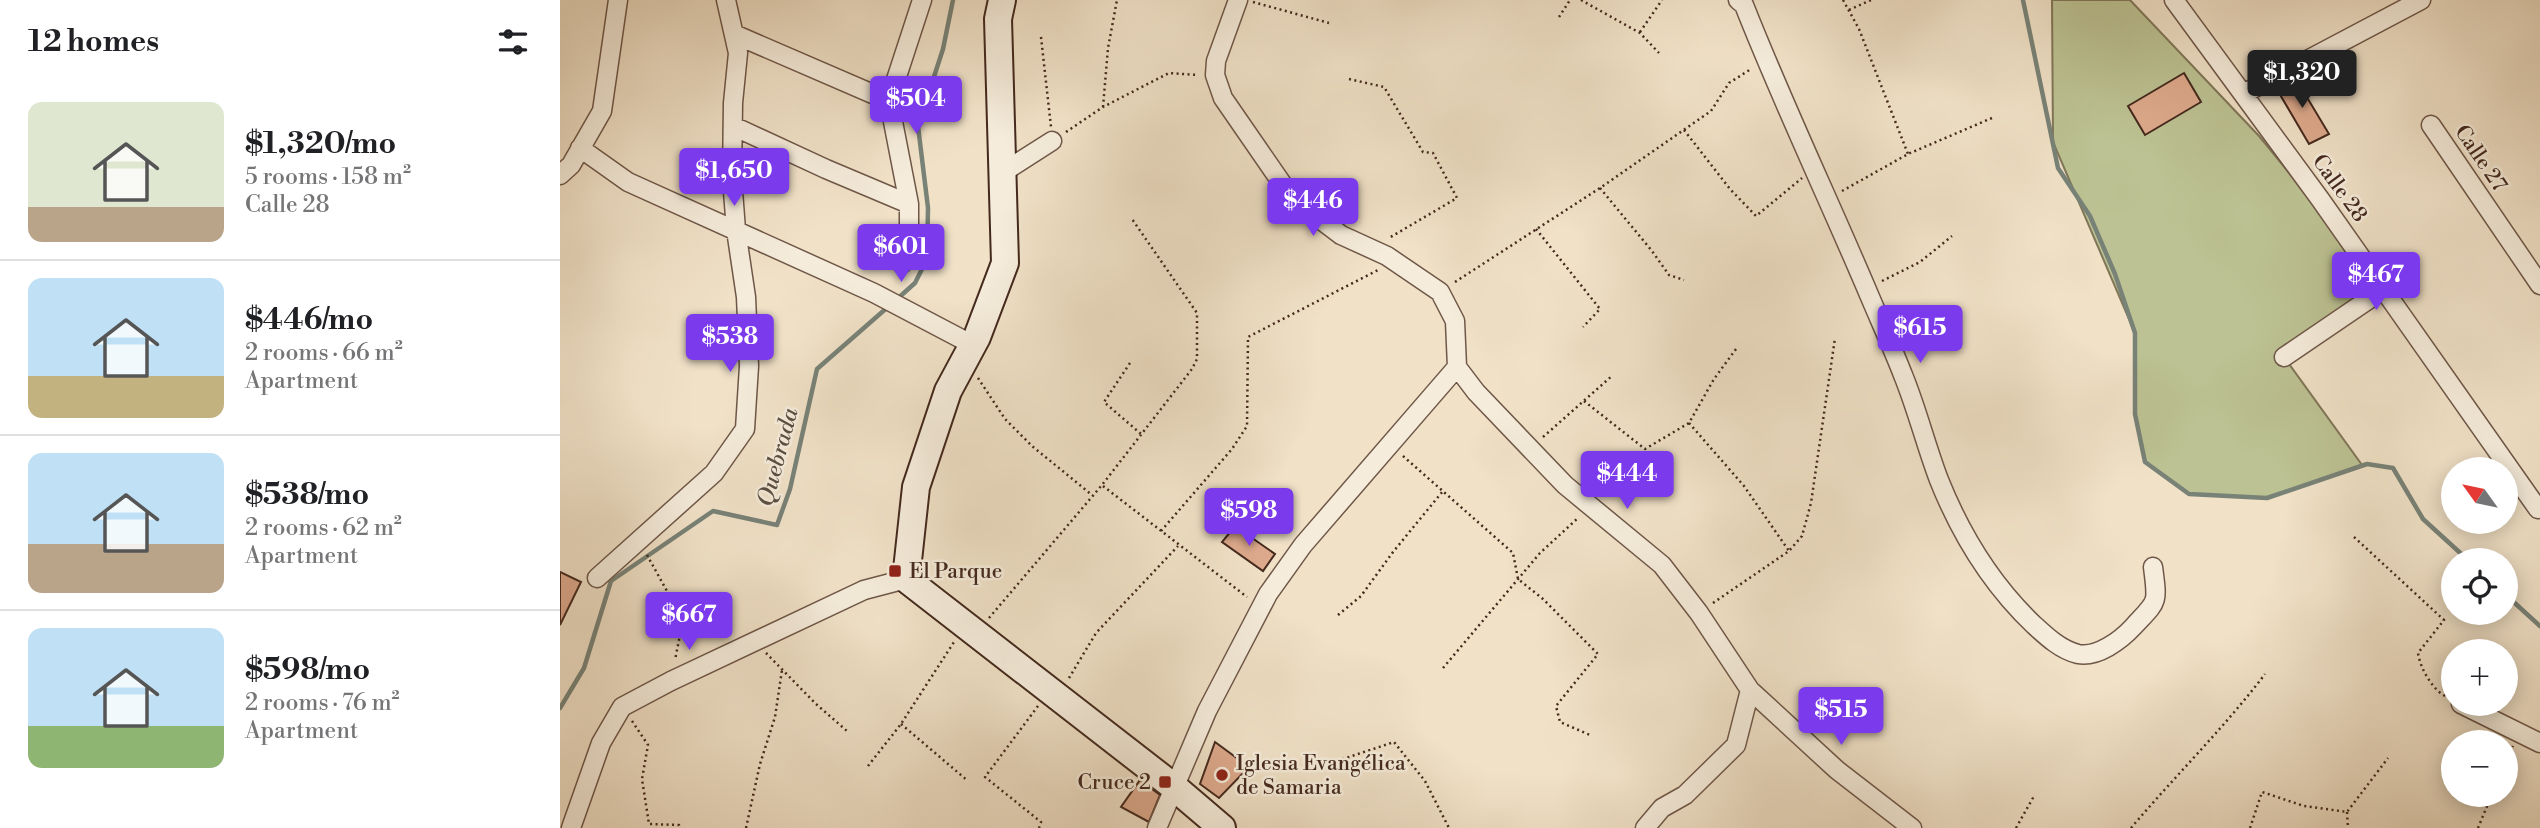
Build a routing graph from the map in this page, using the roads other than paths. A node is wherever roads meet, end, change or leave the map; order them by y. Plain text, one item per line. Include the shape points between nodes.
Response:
1 (618, 0) edge
2 (726, 0) edge
3 (922, 0) edge
4 (1002, 0) edge
5 (1238, 0) edge
6 (1738, 0) edge
7 (2174, 0) edge
8 (2421, 0) edge
9 (734, 34) junction
10 (2243, 94) junction
11 (889, 101) junction
12 (733, 125) junction
13 (2431, 125) dead end
14 (1052, 141) road end
15 (580, 148) junction
16 (1002, 173) junction
17 (560, 175) edge
18 (909, 204) junction
19 (736, 230) junction
20 (902, 264) dead end
21 (2540, 285) edge
22 (2384, 289) junction
23 (969, 351) junction
24 (2284, 357) dead end
25 (1457, 367) junction
26 (2535, 511) edge
27 (2153, 567) dead end
28 (597, 578) dead end
29 (906, 579) junction
30 (1750, 690) junction
31 (2485, 716) edge
32 (2540, 743) edge
33 (1174, 787) junction
34 (571, 828) edge
35 (1157, 828) edge
36 (1222, 828) edge
37 (1644, 828) edge
38 (1912, 828) edge

1 - 15 street via 601,111
2 - 9 street
3 - 11 street
4 - 16 street via 998,19
5 - 25 street via 1216,61 1215,75 1223,98 1292,198 1342,235 1387,256 1440,292 1455,321
6 - 27 street via 1904,377 1940,481 1969,544 1990,576 2022,614 2064,649 2081,655 2125,637 2153,608
7 - 10 street, Calle 28
8 - 10 street
9 - 11 street
9 - 12 street via 738,53
10 - 22 street, Calle 28
11 - 18 street
12 - 18 street
12 - 19 street
13 - 21 street, Calle 27
14 - 16 street
15 - 17 street
15 - 19 street via 628,182
16 - 23 street via 1005,262
18 - 20 street via 909,247
19 - 23 street via 911,310
19 - 28 street via 746,297 749,366 745,429 714,472
22 - 24 street
22 - 26 street, Calle 28
23 - 29 street via 948,391 916,486
25 - 30 street via 1565,485 1662,565
25 - 33 street via 1303,545 1268,594 1207,711
29 - 33 street
29 - 34 street via 864,590 622,707 601,743
30 - 37 street via 1736,745
30 - 38 street via 1837,769
31 - 32 street
33 - 35 street
33 - 36 street

